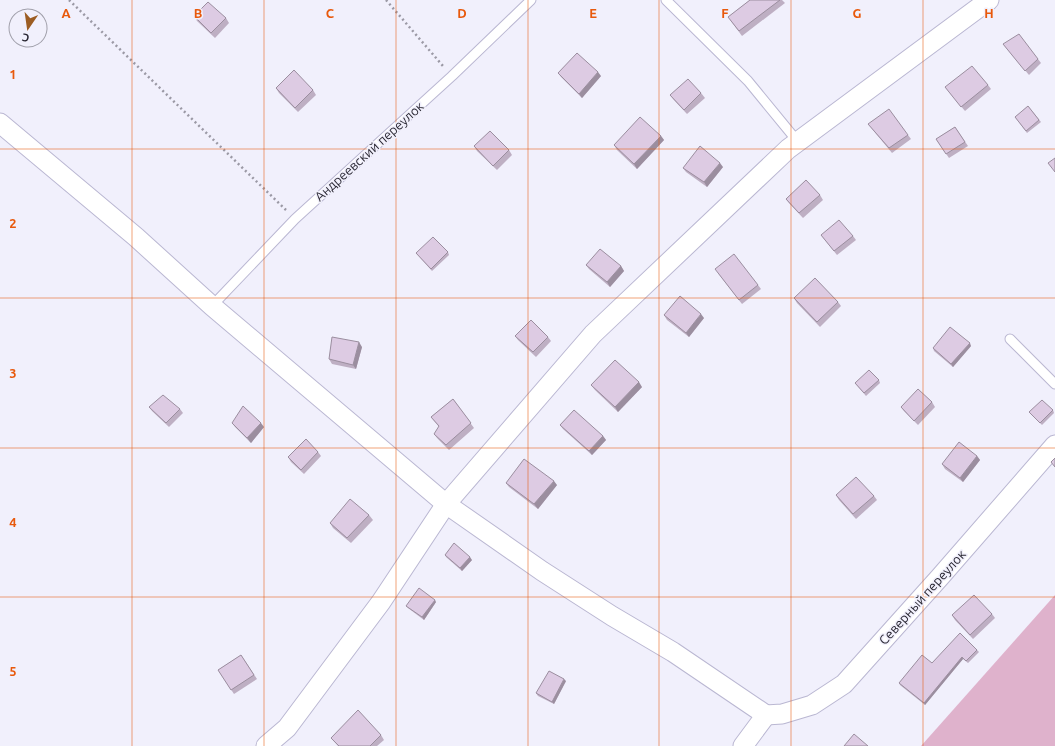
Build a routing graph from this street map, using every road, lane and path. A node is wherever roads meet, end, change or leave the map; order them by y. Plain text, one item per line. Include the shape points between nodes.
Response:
1 (69, 0) edge
2 (386, 0) edge
3 (531, 0) edge
4 (666, 0) edge
5 (989, 0) edge
6 (452, 76) junction
7 (0, 123) edge
8 (798, 142) junction
9 (295, 219) junction
10 (212, 306) junction
11 (1010, 339) dead end
12 (1055, 384) edge
13 (1055, 445) edge
14 (446, 504) junction
15 (766, 714) junction
16 (266, 746) edge
17 (744, 746) edge

1 - 9 path
2 - 6 path
3 - 6 lane, Андреевский переулок
4 - 8 lane via 748,81
5 - 8 street
6 - 9 lane, Андреевский переулок
7 - 10 street via 136,237
8 - 14 street via 592,334
9 - 10 lane, Андреевский переулок
10 - 14 street
11 - 12 lane
13 - 15 street, Северный переулок via 844,684 812,705 782,714
14 - 15 street via 542,571 673,652
14 - 16 street via 381,602 292,722
15 - 17 street

